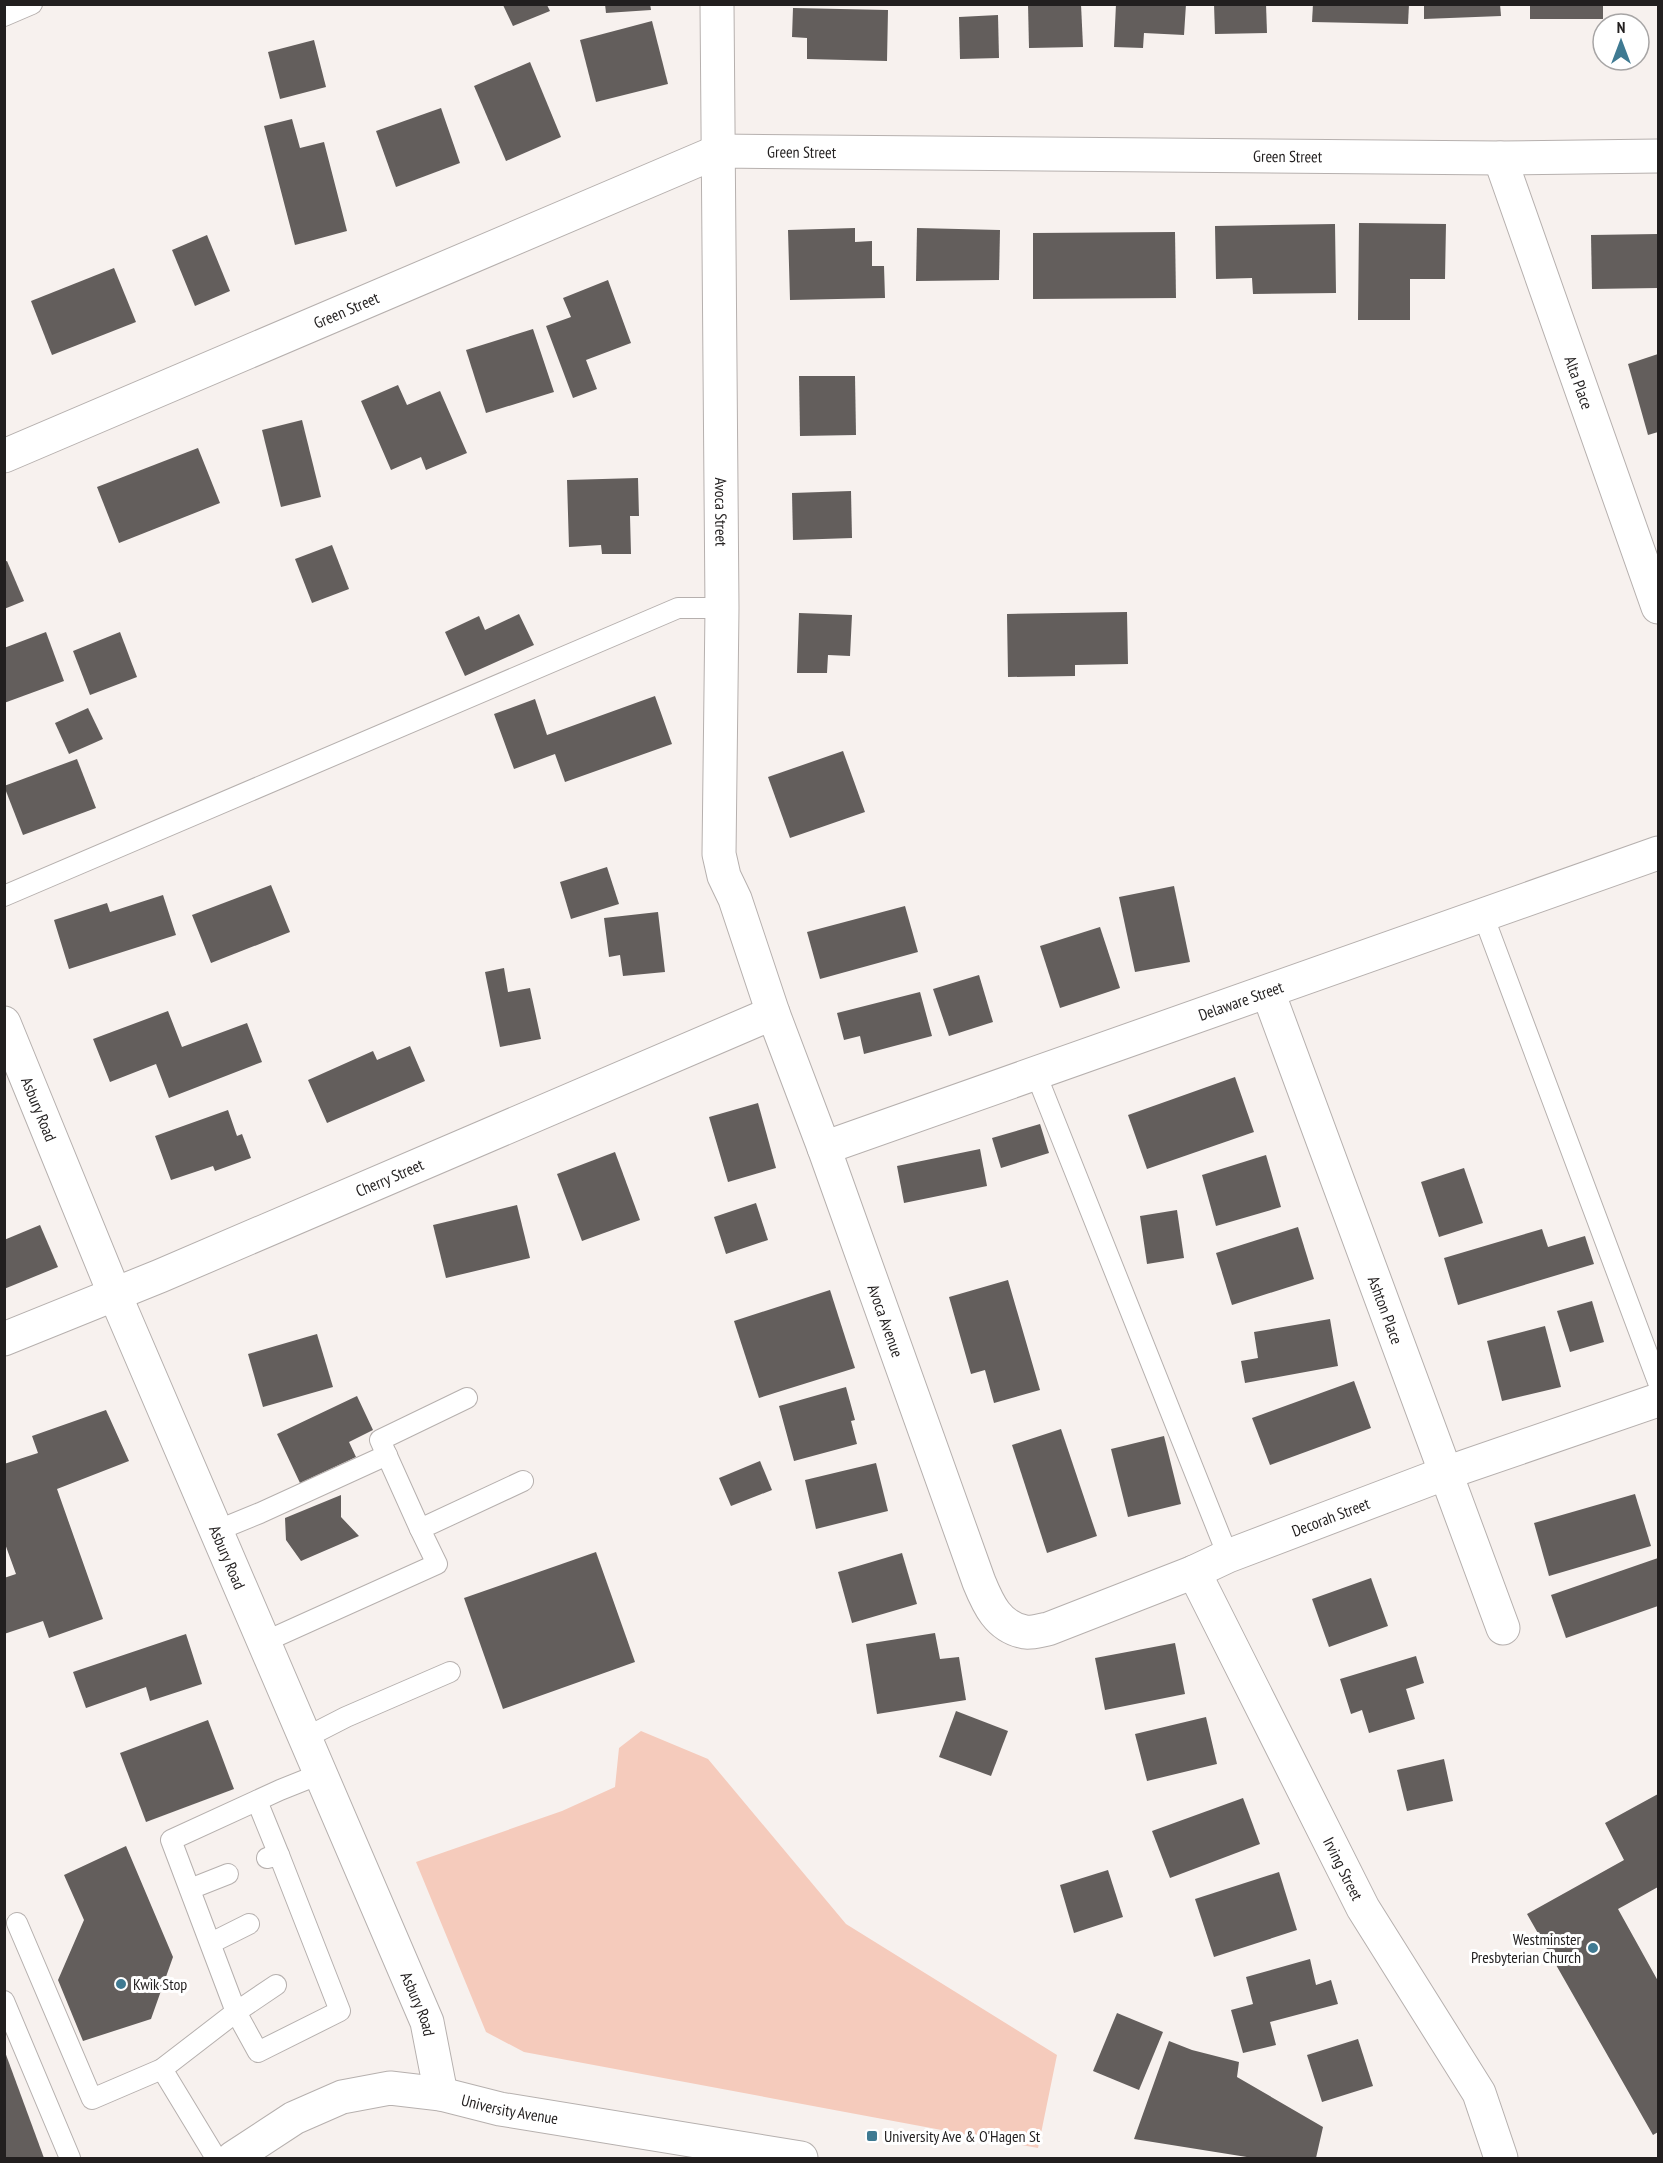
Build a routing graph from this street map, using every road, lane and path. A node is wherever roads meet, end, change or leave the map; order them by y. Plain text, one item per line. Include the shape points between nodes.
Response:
1 (717, 4) edge
2 (30, 5) edge
3 (4, 16) edge
4 (719, 151) junction
5 (1659, 156) edge
6 (1500, 158) junction
7 (4, 456) edge
8 (1659, 607) edge
9 (722, 608) junction
10 (1659, 853) edge
11 (4, 896) edge
12 (1483, 915) junction
13 (1268, 992) junction
14 (773, 1012) junction
15 (4, 1023) edge
16 (1036, 1074) junction
17 (824, 1149) junction
18 (115, 1295) junction
19 (4, 1339) edge
20 (1659, 1382) edge
21 (467, 1398) dead end
22 (1659, 1400) edge
23 (387, 1455) junction
24 (1446, 1473) junction
25 (524, 1481) dead end
26 (420, 1528) junction
27 (216, 1531) junction
28 (1228, 1556) junction
29 (1194, 1572) junction
30 (1005, 1624) joint
31 (1503, 1628) dead end
32 (264, 1642) junction
33 (450, 1672) dead end
34 (305, 1738) junction
35 (320, 1774) junction
36 (257, 1800) junction
37 (228, 1874) dead end
38 (190, 1890) junction
39 (16, 1923) dead end
40 (249, 1924) dead end
41 (211, 1944) junction
42 (276, 1985) dead end
43 (4, 2001) edge
44 (236, 2012) junction
45 (162, 2069) junction
46 (441, 2094) junction
47 (69, 2158) edge
48 (216, 2158) edge
49 (233, 2158) edge
50 (801, 2158) edge
51 (1501, 2158) edge

1 - 4 street, Avoca Street
2 - 3 lane
4 - 6 street, Green Street
4 - 7 street, Green Street
4 - 9 street, Avoca Street
5 - 6 street, Green Street
6 - 8 street, Alta Place
9 - 11 lane via 678,608
9 - 14 street, Avoca Street via 719,854
10 - 12 street, Delaware Street
12 - 13 street, Delaware Street
12 - 20 lane
13 - 16 street, Delaware Street
13 - 24 street, Ashton Place
14 - 17 street, Avoca Avenue
14 - 18 street, Cherry Street
15 - 18 street, Asbury Road
16 - 17 street, Delaware Street
16 - 28 lane
17 - 30 street, Avoca Avenue via 979,1582 990,1607
18 - 19 street, Cherry Street
18 - 27 street, Asbury Road
21 - 23 lane via 381,1440
22 - 24 street, Decorah Street
23 - 26 lane
23 - 27 lane
24 - 28 street, Decorah Street
24 - 31 street, Ashton Place
25 - 26 lane
26 - 32 lane via 437,1564
27 - 32 street, Asbury Road
28 - 29 street, Decorah Street
29 - 30 street, Decorah Street via 1048,1629 1026,1632
29 - 51 street, Irving Street via 1363,1908 1479,2093
32 - 34 street, Asbury Road
33 - 34 lane
34 - 35 street, Asbury Road
35 - 36 lane
35 - 46 street, Asbury Road via 427,2022
36 - 38 lane via 171,1840
36 - 44 lane via 273,1856 340,2012 258,2052
37 - 38 lane
38 - 41 lane
39 - 45 lane via 92,2098
40 - 41 lane
41 - 44 lane
42 - 44 lane
43 - 47 lane
44 - 45 lane
45 - 48 lane
46 - 49 street, University Avenue via 390,2088 342,2097 294,2118
46 - 50 street, University Avenue via 500,2109

